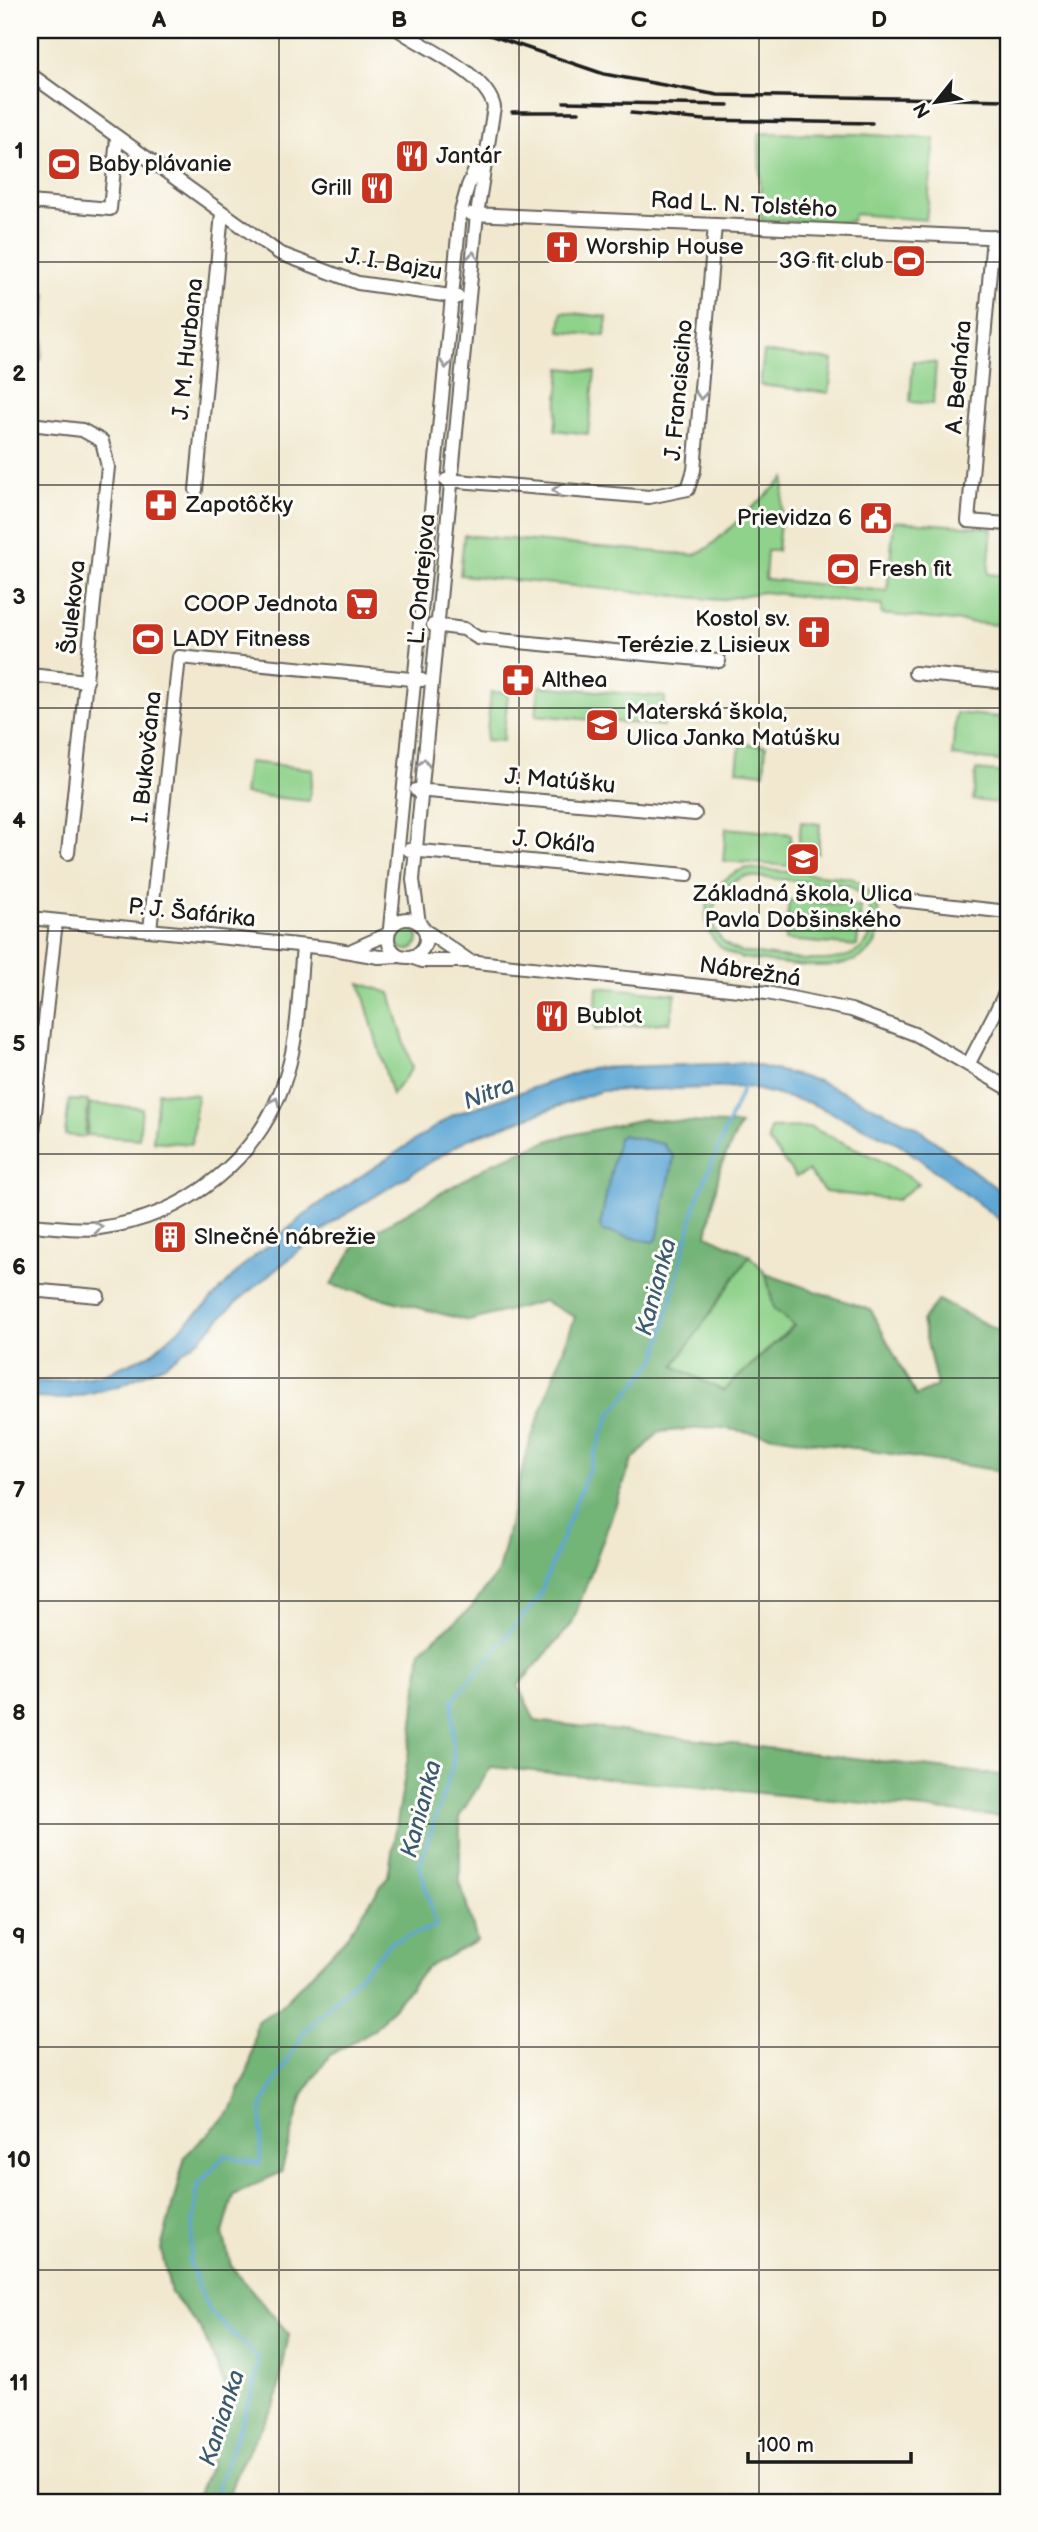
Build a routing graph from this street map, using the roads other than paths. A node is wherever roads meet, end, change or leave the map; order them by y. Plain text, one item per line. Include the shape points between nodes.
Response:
1 (400, 30) edge
2 (30, 74) edge
3 (117, 138) junction
4 (490, 138) junction
5 (30, 202) edge
6 (222, 213) junction
7 (477, 214) junction
8 (460, 215) junction
9 (715, 225) junction
10 (993, 237) junction
11 (1008, 238) edge
12 (452, 296) junction
13 (469, 298) junction
14 (30, 424) edge
15 (435, 479) junction
16 (452, 481) junction
17 (196, 490) dead end
18 (1008, 524) edge
19 (421, 624) junction
20 (439, 626) junction
21 (719, 660) dead end
22 (915, 673) dead end
23 (30, 676) edge
24 (416, 679) junction
25 (433, 680) junction
26 (87, 681) junction
27 (1008, 682) edge
28 (405, 789) junction
29 (422, 790) junction
30 (695, 814) dead end
31 (400, 849) junction
32 (416, 850) junction
33 (68, 853) dead end
34 (687, 875) dead end
35 (900, 900) dead end
36 (1008, 912) edge
37 (30, 918) edge
38 (56, 921) junction
39 (422, 927) junction
40 (150, 930) junction
41 (389, 931) junction
42 (303, 946) junction
43 (350, 951) junction
44 (406, 957) junction
45 (468, 961) junction
46 (1008, 988) edge
47 (969, 1063) junction
48 (1008, 1088) edge
49 (30, 1157) edge
50 (30, 1225) edge
51 (30, 1290) edge
52 (98, 1296) dead end

1 - 4 street, Ľ. Ondrejova via 477,80 489,94 494,107
2 - 3 street, J. I. Bajzu
3 - 5 street via 110,209
3 - 6 street, J. I. Bajzu
4 - 7 street, Ľ. Ondrejova
4 - 8 street, Ľ. Ondrejova
6 - 12 street, J. I. Bajzu via 279,253 319,271 358,283
6 - 17 street, J. M. Hurbana
7 - 8 street
7 - 9 street, Rad L. N. Tolstého
13 -> 7 street, Ľ. Ondrejova
8 - 12 street, Ľ. Ondrejova
9 - 10 street, Rad L. N. Tolstého
9 -> 16 street, J. Francisciho via 694,470 688,489 649,497
10 - 11 street, Rad L. N. Tolstého
10 - 18 street, A. Bednára via 968,521
12 - 13 street
12 -> 15 street, Ľ. Ondrejova
13 - 16 street, Ľ. Ondrejova
14 - 26 street, Šulekova via 82,430 102,441 107,467
15 - 16 street
15 - 19 street, Ľ. Ondrejova
16 - 20 street, Ľ. Ondrejova
19 - 20 street
19 - 24 street, Ľ. Ondrejova
20 - 21 street via 464,629 478,638
20 - 25 street, Ľ. Ondrejova
22 - 27 street
23 - 26 street
24 - 25 street
24 - 28 street, Ľ. Ondrejova
24 - 40 street, I. Bukovčana via 179,657
29 -> 25 street, Ľ. Ondrejova
26 - 33 street, Šulekova
28 - 29 street
28 - 31 street, Ľ. Ondrejova
29 - 30 street, J. Matúšku
29 - 32 street, Ľ. Ondrejova
31 - 32 street
31 - 41 street, Ľ. Ondrejova
32 - 34 street, J. Okáľa
32 - 39 street, Ľ. Ondrejova via 413,880
35 - 36 street
37 - 38 street, P. J. Šafárika
38 - 40 street, P. J. Šafárika
38 - 49 street
39 - 41 street via 403,919
39 - 44 street via 424,948
39 - 45 street, Nábrežná
40 - 42 street, P. J. Šafárika
41 - 43 street
41 - 44 street via 392,949
42 - 43 street, P. J. Šafárika
50 -> 42 street via 98,1228 165,1210 197,1194 246,1151 271,1112 287,1073
43 - 44 street, P. J. Šafárika
44 - 45 street, Nábrežná
45 - 47 street, Nábrežná via 767,993 851,1010 916,1035
46 - 47 street
47 - 48 street, Nábrežná
51 - 52 street

